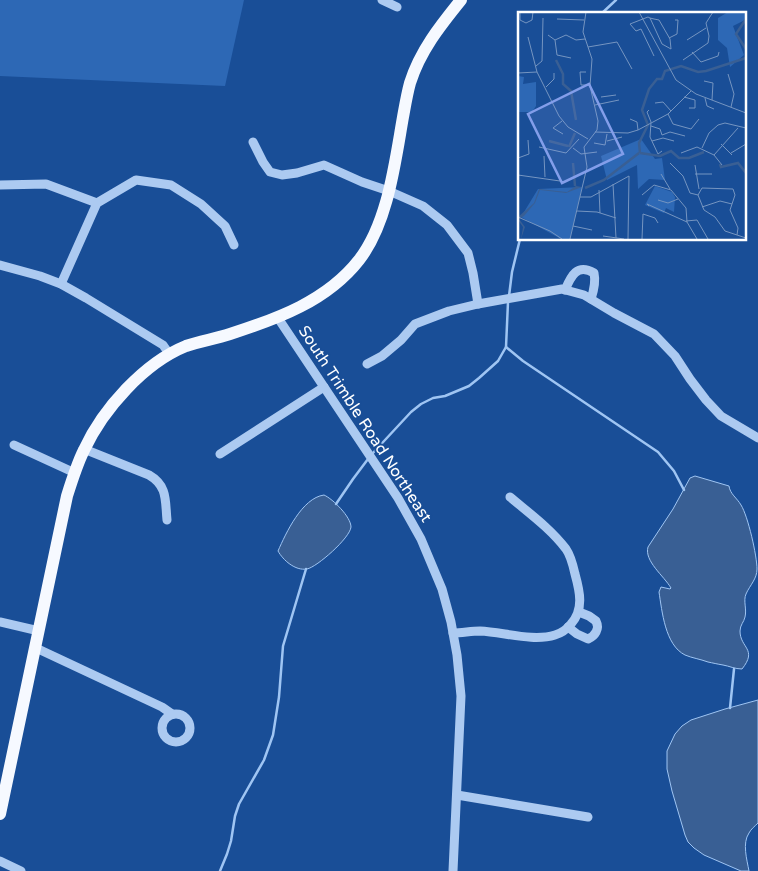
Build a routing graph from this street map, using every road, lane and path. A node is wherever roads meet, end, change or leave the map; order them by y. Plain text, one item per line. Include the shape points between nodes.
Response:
1 (382, 0) edge
2 (461, 0) edge
3 (397, 7) dead end
4 (252, 142) dead end
5 (0, 185) edge
6 (389, 191) junction
7 (97, 203) junction
8 (234, 245) dead end
9 (0, 265) edge
10 (61, 284) junction
11 (565, 290) junction
12 (591, 299) junction
13 (478, 304) junction
14 (278, 318) junction
15 (170, 355) junction
16 (367, 364) dead end
17 (324, 387) junction
18 (758, 438) edge
19 (14, 445) dead end
20 (84, 449) junction
21 (220, 454) dead end
22 (75, 473) junction
23 (510, 497) dead end
24 (167, 520) dead end
25 (579, 612) junction
26 (0, 622) edge
27 (568, 627) junction
28 (39, 631) junction
29 (453, 634) junction
30 (36, 648) junction
31 (172, 714) dead end
32 (457, 795) junction
33 (0, 814) edge
34 (588, 817) dead end
35 (0, 861) edge
36 (21, 871) edge
37 (453, 871) edge

1 - 3 street
2 - 6 main road via 427,45 417,65
4 - 6 street via 270,172 282,176 324,166
5 - 7 street via 46,184
6 - 13 street via 423,206 446,224 468,253
6 - 14 main road via 371,242 360,260 342,280 323,294
7 - 8 street via 136,180 172,185 201,204 225,226
7 - 10 street
9 - 10 street
10 - 15 street via 163,345
11 - 12 street
11 - 12 street via 571,276 578,270 588,270 594,273 595,278
11 - 13 street
12 - 18 street via 654,334 721,416
13 - 16 street via 448,310 415,324 382,356
14 - 15 main road via 186,346
14 - 17 street, South Trimble Road Northeast
15 - 20 main road via 145,371 124,391
17 - 21 street
17 - 29 street, South Trimble Road Northeast via 417,531 442,589
19 - 22 street
20 - 22 main road
20 - 24 street via 156,479 164,492
22 - 28 main road via 67,496
23 - 25 street via 565,548 580,592
25 - 27 street
25 - 27 street via 596,621 596,633 588,639
26 - 28 street
27 - 29 street via 545,638 478,631
28 - 30 main road
29 - 32 street, South Trimble Road Northeast via 461,696
30 - 31 street via 162,706
30 - 33 main road
32 - 34 street
32 - 37 street, South Trimble Road Northeast
35 - 36 street

